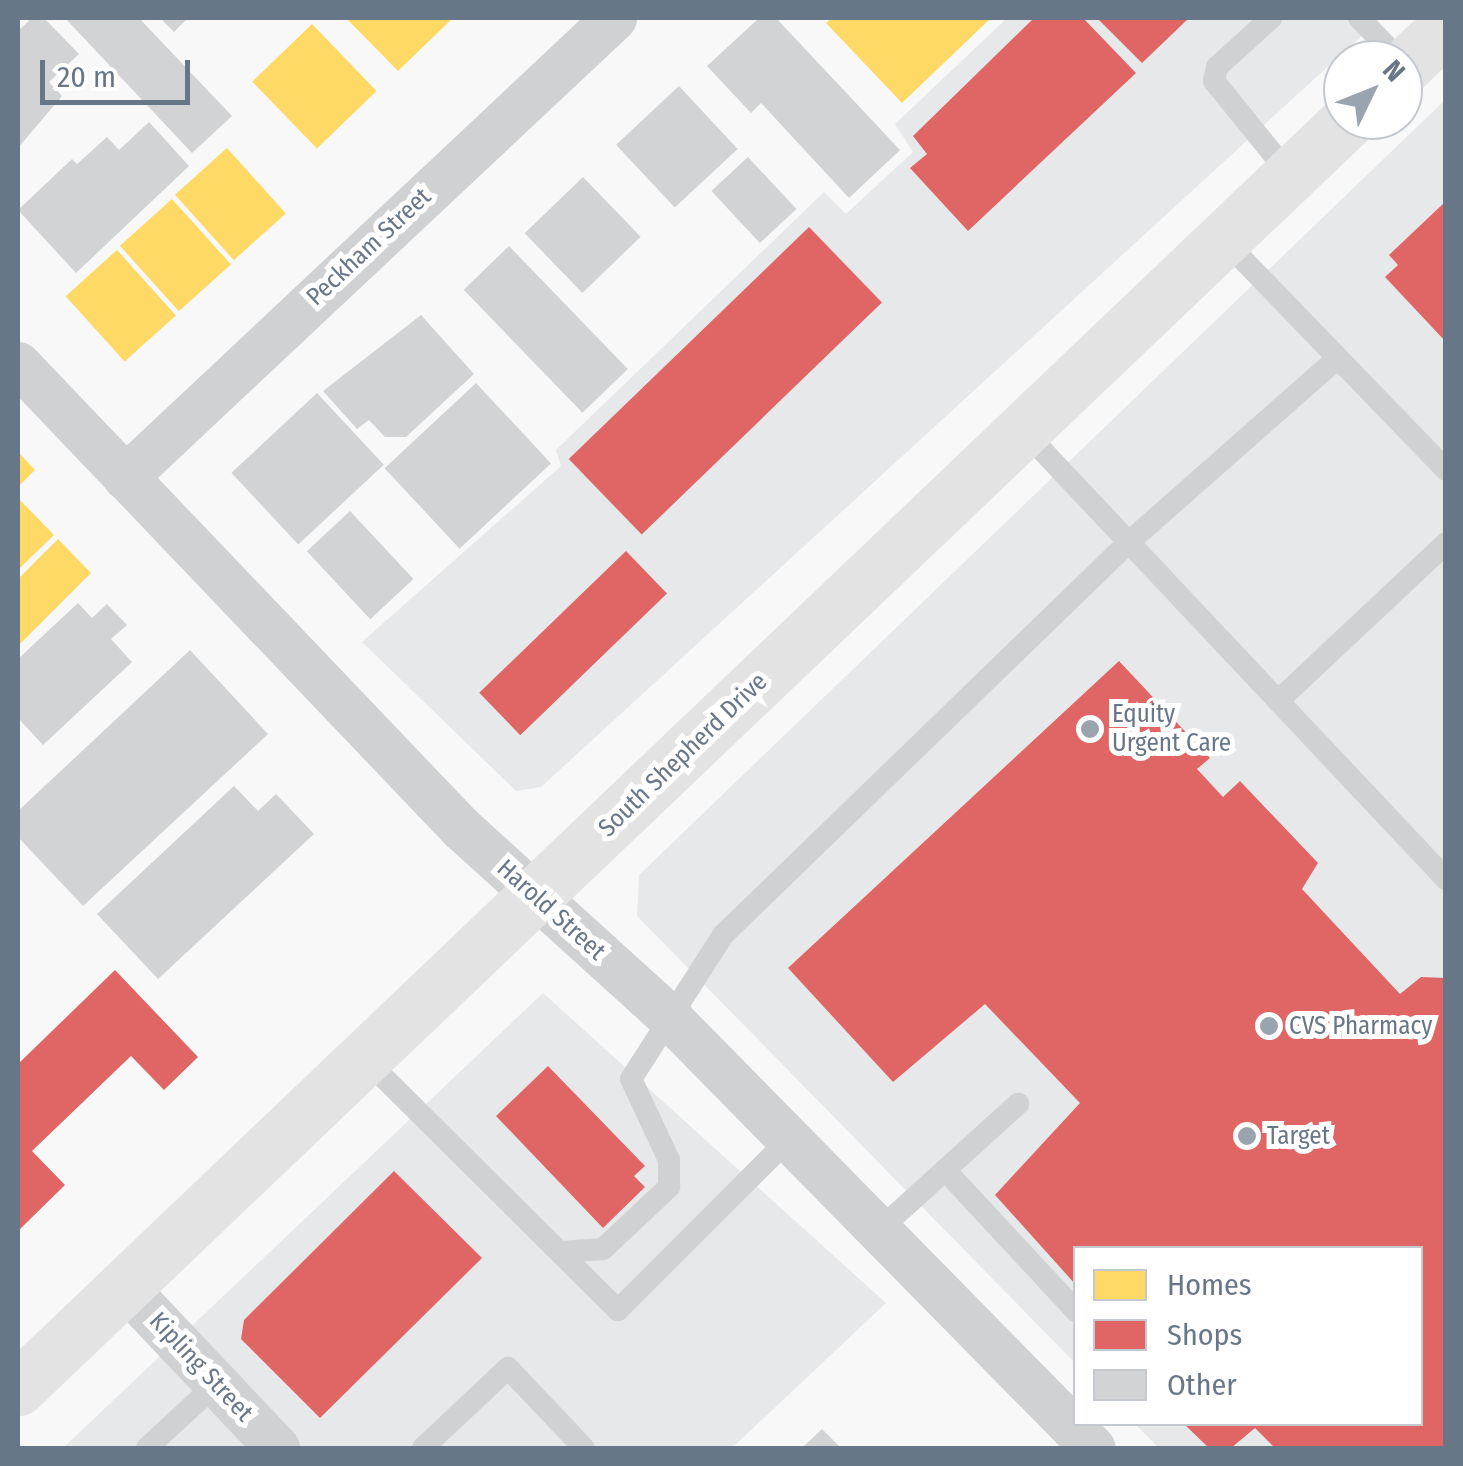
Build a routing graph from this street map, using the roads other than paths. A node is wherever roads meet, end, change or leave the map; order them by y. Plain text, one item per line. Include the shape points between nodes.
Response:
1 (614, 18) edge
2 (1271, 18) edge
3 (1359, 18) edge
4 (1446, 27) edge
5 (1380, 40) edge
6 (1423, 47) edge
7 (1327, 140) edge
8 (1290, 175) junction
9 (1224, 239) junction
10 (1338, 358) junction
11 (18, 364) edge
12 (1023, 430) junction
13 (1446, 470) edge
14 (125, 477) junction
15 (1129, 542) junction
16 (1446, 543) edge
17 (1278, 702) junction
18 (1446, 879) edge
19 (536, 896) junction
20 (667, 1014) junction
21 (364, 1058) junction
22 (1018, 1104) dead end
23 (789, 1138) junction
24 (946, 1171) junction
25 (879, 1230) junction
26 (560, 1252) junction
27 (124, 1286) junction
28 (1073, 1308) edge
29 (25, 1365) edge
30 (216, 1384) junction
31 (147, 1448) edge
32 (277, 1448) edge
33 (424, 1448) edge
34 (584, 1448) edge
35 (1093, 1448) edge

1 - 14 street, Peckham Street
2 - 8 lane via 1217,67 1214,81
3 - 5 lane
4 - 6 main road
7 - 8 main road, South Shepherd Drive
8 - 9 main road, South Shepherd Drive
9 - 10 lane
9 - 12 main road, South Shepherd Drive
10 - 13 lane
10 - 15 lane
11 - 14 street, Harold Street
12 - 15 lane
12 - 19 main road, South Shepherd Drive
14 - 19 street, Harold Street
15 - 17 lane
15 - 20 lane via 723,935
16 - 17 lane
17 - 18 lane
19 - 20 street, Harold Street
19 - 21 main road, South Shepherd Drive
20 - 23 street, Harold Street
20 - 26 lane via 631,1079 669,1160 670,1186 603,1249
21 - 26 lane
21 - 27 main road, South Shepherd Drive
22 - 24 lane
23 - 25 street, Harold Street
23 - 26 lane via 618,1310
24 - 25 lane
24 - 28 lane
25 - 35 street, Harold Street
27 - 29 main road, South Shepherd Drive
27 - 30 street, Kipling Street
30 - 31 lane
30 - 32 street, Kipling Street
33 - 34 lane via 508,1368

